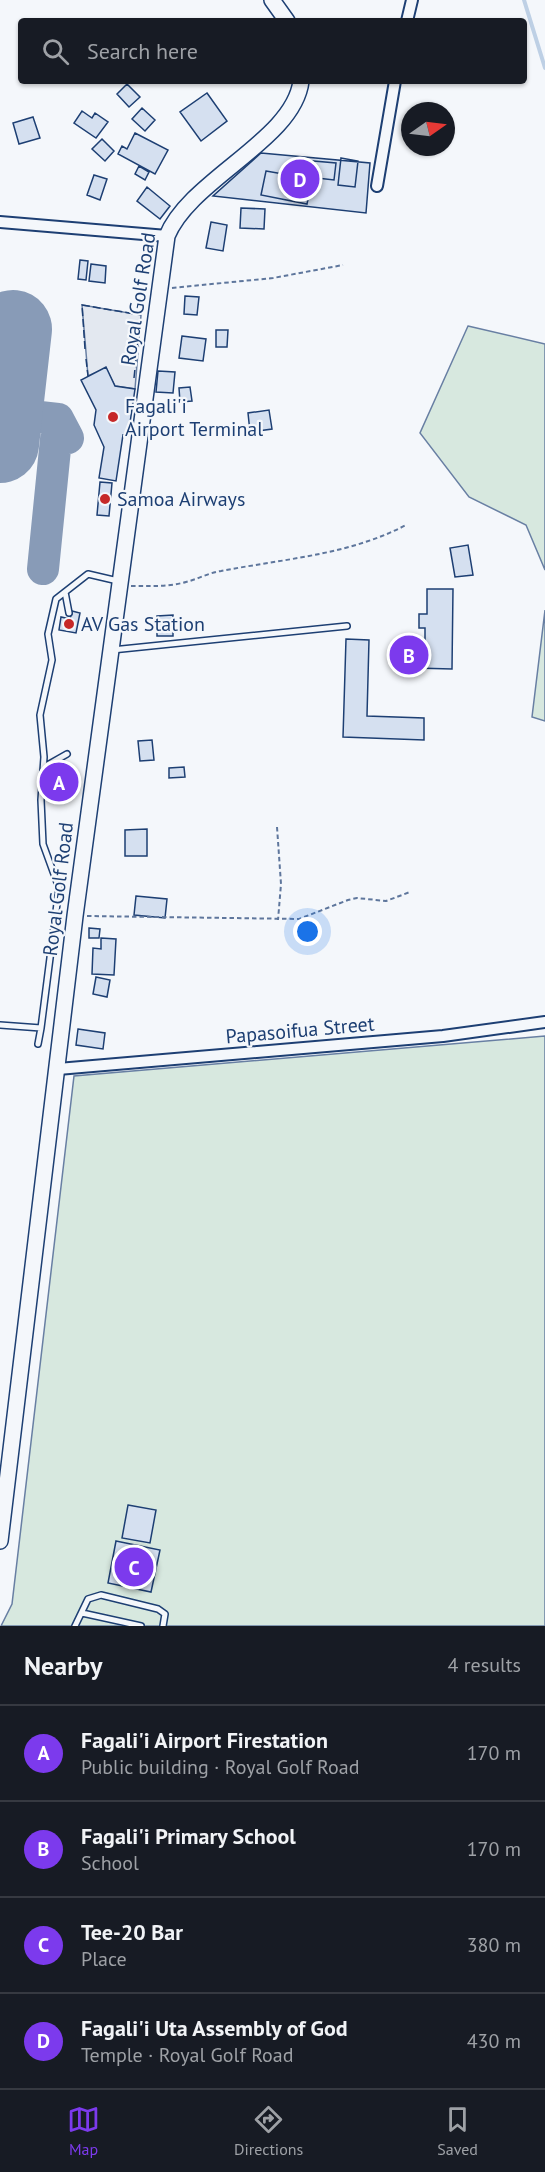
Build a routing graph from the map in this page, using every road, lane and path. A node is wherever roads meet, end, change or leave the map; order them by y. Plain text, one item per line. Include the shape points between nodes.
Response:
1 (272, 0) edge
2 (412, 0) edge
3 (285, 18) edge
4 (408, 18) edge
5 (300, 84) edge
6 (394, 84) edge
7 (377, 186) dead end
8 (0, 222) edge
9 (167, 236) junction
10 (343, 265) dead end
11 (160, 289) junction
12 (406, 525) dead end
13 (120, 583) junction
14 (65, 592) junction
15 (69, 613) dead end
16 (347, 626) dead end
17 (111, 650) junction
18 (67, 754) dead end
19 (44, 767) junction
20 (277, 827) dead end
21 (410, 892) dead end
22 (75, 916) junction
23 (278, 920) junction
24 (545, 1022) edge
25 (0, 1025) edge
26 (41, 1028) junction
27 (39, 1044) dead end
28 (58, 1070) junction
29 (0, 1541) edge
30 (82, 1613) junction
31 (75, 1626) edge
32 (141, 1626) edge
33 (163, 1626) edge

1 - 3 main road
2 - 4 street
5 - 9 main road, Royal Golf Road via 295,102 277,125 188,203
6 - 7 street
8 - 9 street
9 - 11 main road, Royal Golf Road
10 - 11 path via 234,283
11 - 13 main road, Royal Golf Road
12 - 13 path via 380,539 275,563 217,571 187,582 157,587
13 - 14 lane via 88,574
13 - 17 main road, Royal Golf Road
14 - 15 lane
14 - 19 lane via 56,599 48,634 52,660 40,716
16 - 17 lane
17 - 22 main road, Royal Golf Road
18 - 19 lane
19 - 26 lane via 43,844 59,888
20 - 23 path via 281,884
21 - 23 path via 386,901 357,898 309,916
22 - 23 path
22 - 28 main road, Royal Golf Road
24 - 28 street, Papasoifua Street via 443,1036
25 - 26 lane
26 - 27 lane
28 - 29 main road, Royal Golf Road
30 - 31 lane
30 - 32 lane
30 - 33 lane via 88,1599 101,1595 158,1609 165,1614

